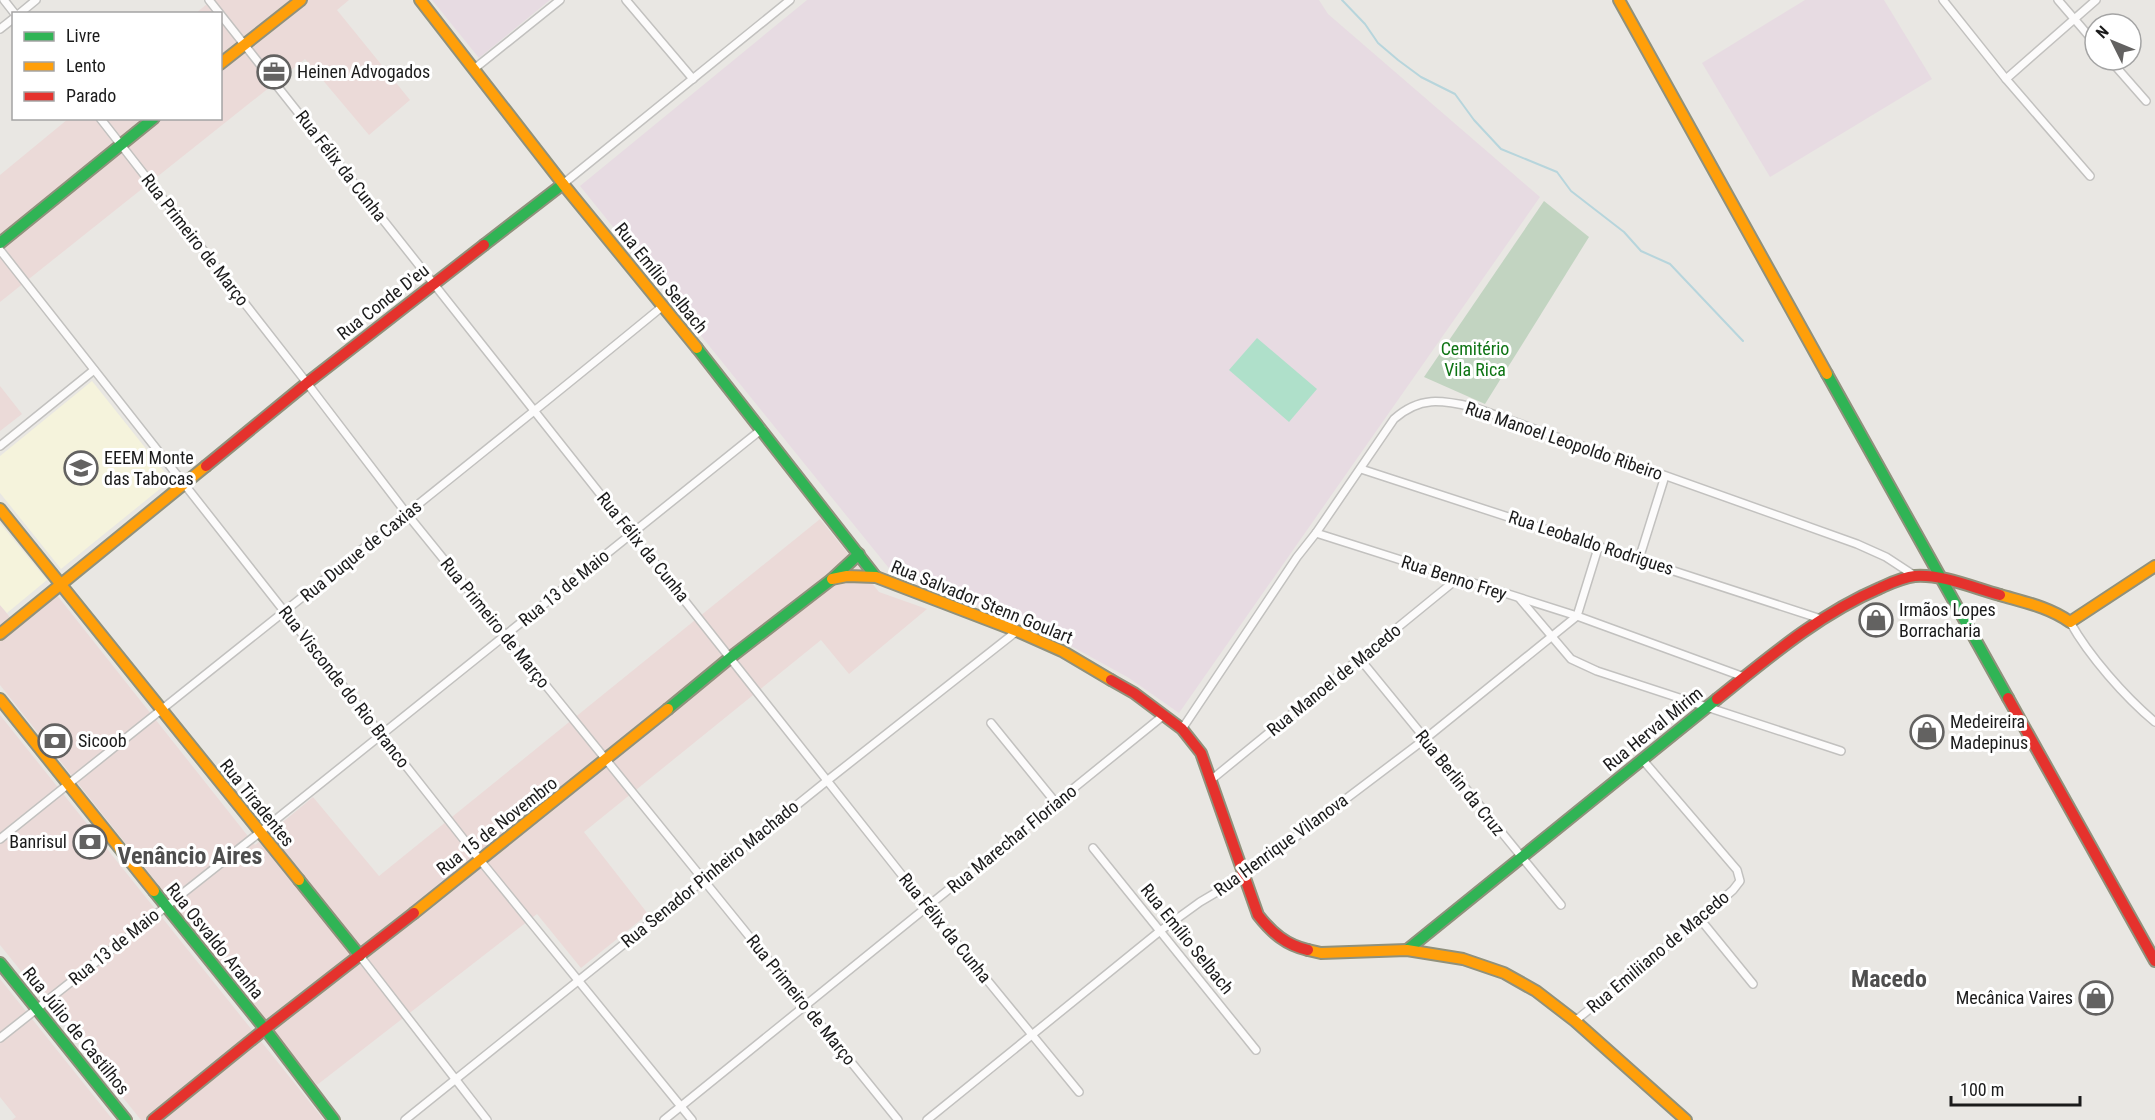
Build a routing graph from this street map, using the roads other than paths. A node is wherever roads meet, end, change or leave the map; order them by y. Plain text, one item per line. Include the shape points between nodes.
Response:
1 (4, 0) edge
2 (36, 0) edge
3 (210, 0) edge
4 (301, 0) edge
5 (420, 0) edge
6 (560, 0) edge
7 (626, 0) edge
8 (790, 0) edge
9 (1620, 0) edge
10 (1943, 0) edge
11 (2058, 0) edge
12 (2096, 0) edge
13 (15, 12) edge
14 (20, 12) edge
15 (220, 12) edge
16 (222, 14) edge
17 (2074, 19) junction
18 (12, 20) edge
19 (0, 29) edge
20 (2083, 29) edge
21 (246, 43) junction
22 (222, 62) edge
23 (474, 69) junction
24 (2121, 72) edge
25 (693, 79) junction
26 (2006, 79) junction
27 (2146, 101) dead end
28 (102, 120) edge
29 (152, 120) edge
30 (122, 145) junction
31 (2090, 176) dead end
32 (563, 184) junction
33 (0, 243) edge
34 (0, 250) edge
35 (433, 284) junction
36 (663, 306) junction
37 (94, 370) junction
38 (307, 383) junction
39 (535, 411) junction
40 (762, 429) junction
41 (0, 446) edge
42 (1361, 469) junction
43 (1665, 476) junction
44 (183, 483) junction
45 (0, 509) edge
46 (407, 514) junction
47 (632, 533) junction
48 (1316, 533) junction
49 (1599, 545) junction
50 (859, 554) junction
51 (1639, 559) junction
52 (2155, 566) edge
53 (1915, 576) junction
54 (876, 577) junction
55 (832, 579) junction
56 (1457, 579) junction
57 (1942, 579) junction
58 (61, 584) junction
59 (1520, 599) junction
60 (284, 612) junction
61 (1577, 616) junction
62 (1821, 619) junction
63 (2070, 622) junction
64 (1017, 631) junction
65 (0, 634) edge
66 (505, 635) junction
67 (1552, 638) junction
68 (731, 657) junction
69 (1360, 659) junction
70 (1744, 677) junction
71 (0, 699) edge
72 (1708, 706) junction
73 (161, 708) junction
74 (1164, 715) junction
75 (2155, 722) edge
76 (991, 723) dead end
77 (1182, 729) junction
78 (381, 734) junction
79 (1425, 739) junction
80 (1841, 751) dead end
81 (1642, 759) junction
82 (606, 760) junction
83 (828, 780) junction
84 (1211, 780) junction
85 (68, 784) junction
86 (1056, 803) junction
87 (260, 833) junction
88 (0, 839) edge
89 (1093, 848) dead end
90 (1520, 857) junction
91 (480, 860) junction
92 (1244, 876) junction
93 (703, 880) junction
94 (1561, 905) dead end
95 (165, 906) junction
96 (928, 908) junction
97 (1700, 919) junction
98 (1160, 931) junction
99 (1407, 950) junction
100 (360, 956) junction
101 (2155, 960) edge
102 (0, 963) edge
103 (578, 981) junction
104 (1753, 984) dead end
105 (806, 1006) junction
106 (37, 1009) junction
107 (1575, 1021) junction
108 (265, 1029) junction
109 (1030, 1035) junction
110 (0, 1038) edge
111 (1256, 1050) dead end
112 (455, 1080) junction
113 (1079, 1092) dead end
114 (681, 1106) junction
115 (126, 1120) edge
116 (153, 1120) edge
117 (334, 1120) edge
118 (405, 1120) edge
119 (487, 1120) edge
120 (664, 1120) edge
121 (692, 1120) edge
122 (898, 1120) edge
123 (927, 1120) edge
124 (1686, 1120) edge

1 - 13 street
2 - 14 street
3 - 15 street, Rua Félix da Cunha
4 - 21 main road
5 - 23 main road, Rua Emílio Selbach
6 - 23 street
7 - 25 street
8 - 25 street, Rua Conde D'eu
9 - 57 main road
10 - 26 street
11 - 17 street
12 - 17 street
16 - 21 street, Rua Félix da Cunha
17 - 20 street
17 - 26 street
18 - 19 street
21 - 22 main road
21 - 35 street, Rua Félix da Cunha
23 - 32 main road, Rua Emílio Selbach
24 - 27 street
25 - 32 street, Rua Conde D'eu
26 - 31 street
28 - 30 street, Rua Primeiro de Março
29 - 30 main road
30 - 33 main road
30 - 38 street, Rua Primeiro de Março
32 - 35 main road, Rua Conde D'eu
32 - 36 main road, Rua Emílio Selbach
34 - 37 street, Rua Visconde do Rio Branco
35 - 38 main road, Rua Conde D'eu
35 - 39 street, Rua Félix da Cunha
36 - 39 street, Rua Duque de Caxias
36 - 40 main road, Rua Emílio Selbach
37 - 41 street
37 - 44 street, Rua Visconde do Rio Branco
38 - 44 main road, Rua Conde D'eu
38 - 46 street, Rua Primeiro de Março
39 - 46 street, Rua Duque de Caxias
39 - 47 street, Rua Félix da Cunha
40 - 47 street, Rua 13 de Maio
40 - 50 main road, Rua Emílio Selbach
42 - 43 street, Rua Manoel Leopoldo Ribeiro via 1394,419 1406,408 1421,402 1446,401 1473,407
42 - 48 street, Rua Manoel Leopoldo Ribeiro
42 - 49 street, Rua Leobaldo Rodrigues
43 - 51 street
43 - 53 street, Rua Manoel Leopoldo Ribeiro via 1857,544
44 - 58 main road, Rua Conde D'eu
44 - 60 street, Rua Visconde do Rio Branco
45 - 58 main road, Rua Tiradentes
46 - 60 street, Rua Duque de Caxias
46 - 66 street, Rua Primeiro de Março
47 - 66 street, Rua 13 de Maio
47 - 68 street, Rua Félix da Cunha
48 - 56 street, Rua Benno Frey
48 - 77 street, Rua Manoel Leopoldo Ribeiro
49 - 51 street, Rua Leobaldo Rodrigues
49 - 61 street
50 - 54 main road, Rua Emílio Selbach
50 - 55 main road, Rua 15 de Novembro
51 - 62 street, Rua Leobaldo Rodrigues
52 - 63 main road
53 - 57 main road, Rua Herval Mirim
53 - 62 main road, Rua Herval Mirim via 1859,597
54 - 55 main road
54 - 64 main road, Rua Salvador Stenn Goulart
55 - 68 main road, Rua 15 de Novembro
56 - 59 street, Rua Benno Frey
56 - 69 street, Rua Manoel de Macedo
57 - 63 main road, Rua Herval Mirim via 2041,607
57 - 101 main road
58 - 65 main road, Rua Conde D'eu
58 - 73 main road, Rua Tiradentes
59 - 61 street
59 - 67 street, Rua Benno Frey
60 - 73 street, Rua Duque de Caxias
60 - 78 street, Rua Visconde do Rio Branco
61 - 67 street, Rua Henrique Vilanova
61 - 70 street
62 - 70 main road, Rua Herval Mirim
63 - 75 street via 2080,640
64 - 74 main road, Rua Salvador Stenn Goulart via 1062,651
64 - 83 street, Rua Senador Pinheiro Machado
66 - 78 street, Rua 13 de Maio
66 - 82 street, Rua Primeiro de Março
67 - 72 street, Rua Benno Frey via 1571,659 1596,670
67 - 79 street, Rua Henrique Vilanova
68 - 82 main road, Rua 15 de Novembro
68 - 83 street, Rua Félix da Cunha
69 - 79 street, Rua Berlin da Cruz
69 - 84 street, Rua Manoel de Macedo
70 - 72 main road, Rua Herval Mirim
71 - 85 main road, Rua Osvaldo Aranha
72 - 80 street, Rua Benno Frey
72 - 81 main road, Rua Herval Mirim
73 - 85 street, Rua Duque de Caxias
73 - 87 main road, Rua Tiradentes
74 - 77 main road, Rua Salvador Stenn Goulart
74 - 86 street, Rua Marechar Floriano
76 - 86 street
77 - 84 main road, Rua Salvador Stenn Goulart via 1201,753
78 - 87 street, Rua 13 de Maio
78 - 91 street, Rua Visconde do Rio Branco
79 - 90 street, Rua Berlin da Cruz
79 - 92 street, Rua Henrique Vilanova
81 - 90 main road, Rua Herval Mirim
81 - 97 street, Rua Emiliiano de Macedo via 1737,870 1740,881
82 - 91 main road, Rua 15 de Novembro
82 - 93 street, Rua Primeiro de Março
83 - 93 street, Rua Senador Pinheiro Machado
83 - 96 street, Rua Félix da Cunha
84 - 92 main road, Rua Salvador Stenn Goulart
85 - 88 street, Rua Duque de Caxias
85 - 95 main road, Rua Osvaldo Aranha
86 - 96 street, Rua Marechar Floriano
87 - 95 street, Rua 13 de Maio
87 - 100 main road, Rua Tiradentes
89 - 98 street, Rua Emílio Selbach
90 - 94 street, Rua Berlin da Cruz
90 - 99 main road, Rua Herval Mirim
91 - 100 main road, Rua 15 de Novembro
91 - 103 street, Rua Visconde do Rio Branco
92 - 98 street, Rua Henrique Vilanova
92 - 99 main road, Rua Salvador Stenn Goulart via 1258,915 1271,931 1292,946 1321,953
93 - 103 street, Rua Senador Pinheiro Machado
93 - 105 street, Rua Primeiro de Março
95 - 106 street, Rua 13 de Maio
95 - 108 main road, Rua Osvaldo Aranha
96 - 105 street, Rua Marechar Floriano
96 - 109 street, Rua Félix da Cunha
97 - 104 street
97 - 107 street, Rua Emiliiano de Macedo
98 - 109 street, Rua Henrique Vilanova
98 - 111 street, Rua Emílio Selbach
99 - 107 main road, Rua Salvador Stenn Goulart via 1463,959 1504,973 1536,991
100 - 108 main road, Rua 15 de Novembro
100 - 112 street, Rua Tiradentes
102 - 106 main road, Rua Júlio de Castilhos
103 - 112 street, Rua Senador Pinheiro Machado
103 - 114 street, Rua Visconde do Rio Branco
105 - 114 street, Rua Marechar Floriano
105 - 122 street, Rua Primeiro de Março
106 - 110 street, Rua 13 de Maio
106 - 115 main road, Rua Júlio de Castilhos
107 - 124 main road, Rua Salvador Stenn Goulart
108 - 116 main road, Rua 15 de Novembro
108 - 117 main road, Rua Osvaldo Aranha
109 - 113 street, Rua Félix da Cunha
109 - 123 street, Rua Henrique Vilanova
112 - 118 street, Rua Senador Pinheiro Machado
112 - 119 street, Rua Tiradentes
114 - 120 street, Rua Marechar Floriano
114 - 121 street, Rua Visconde do Rio Branco

